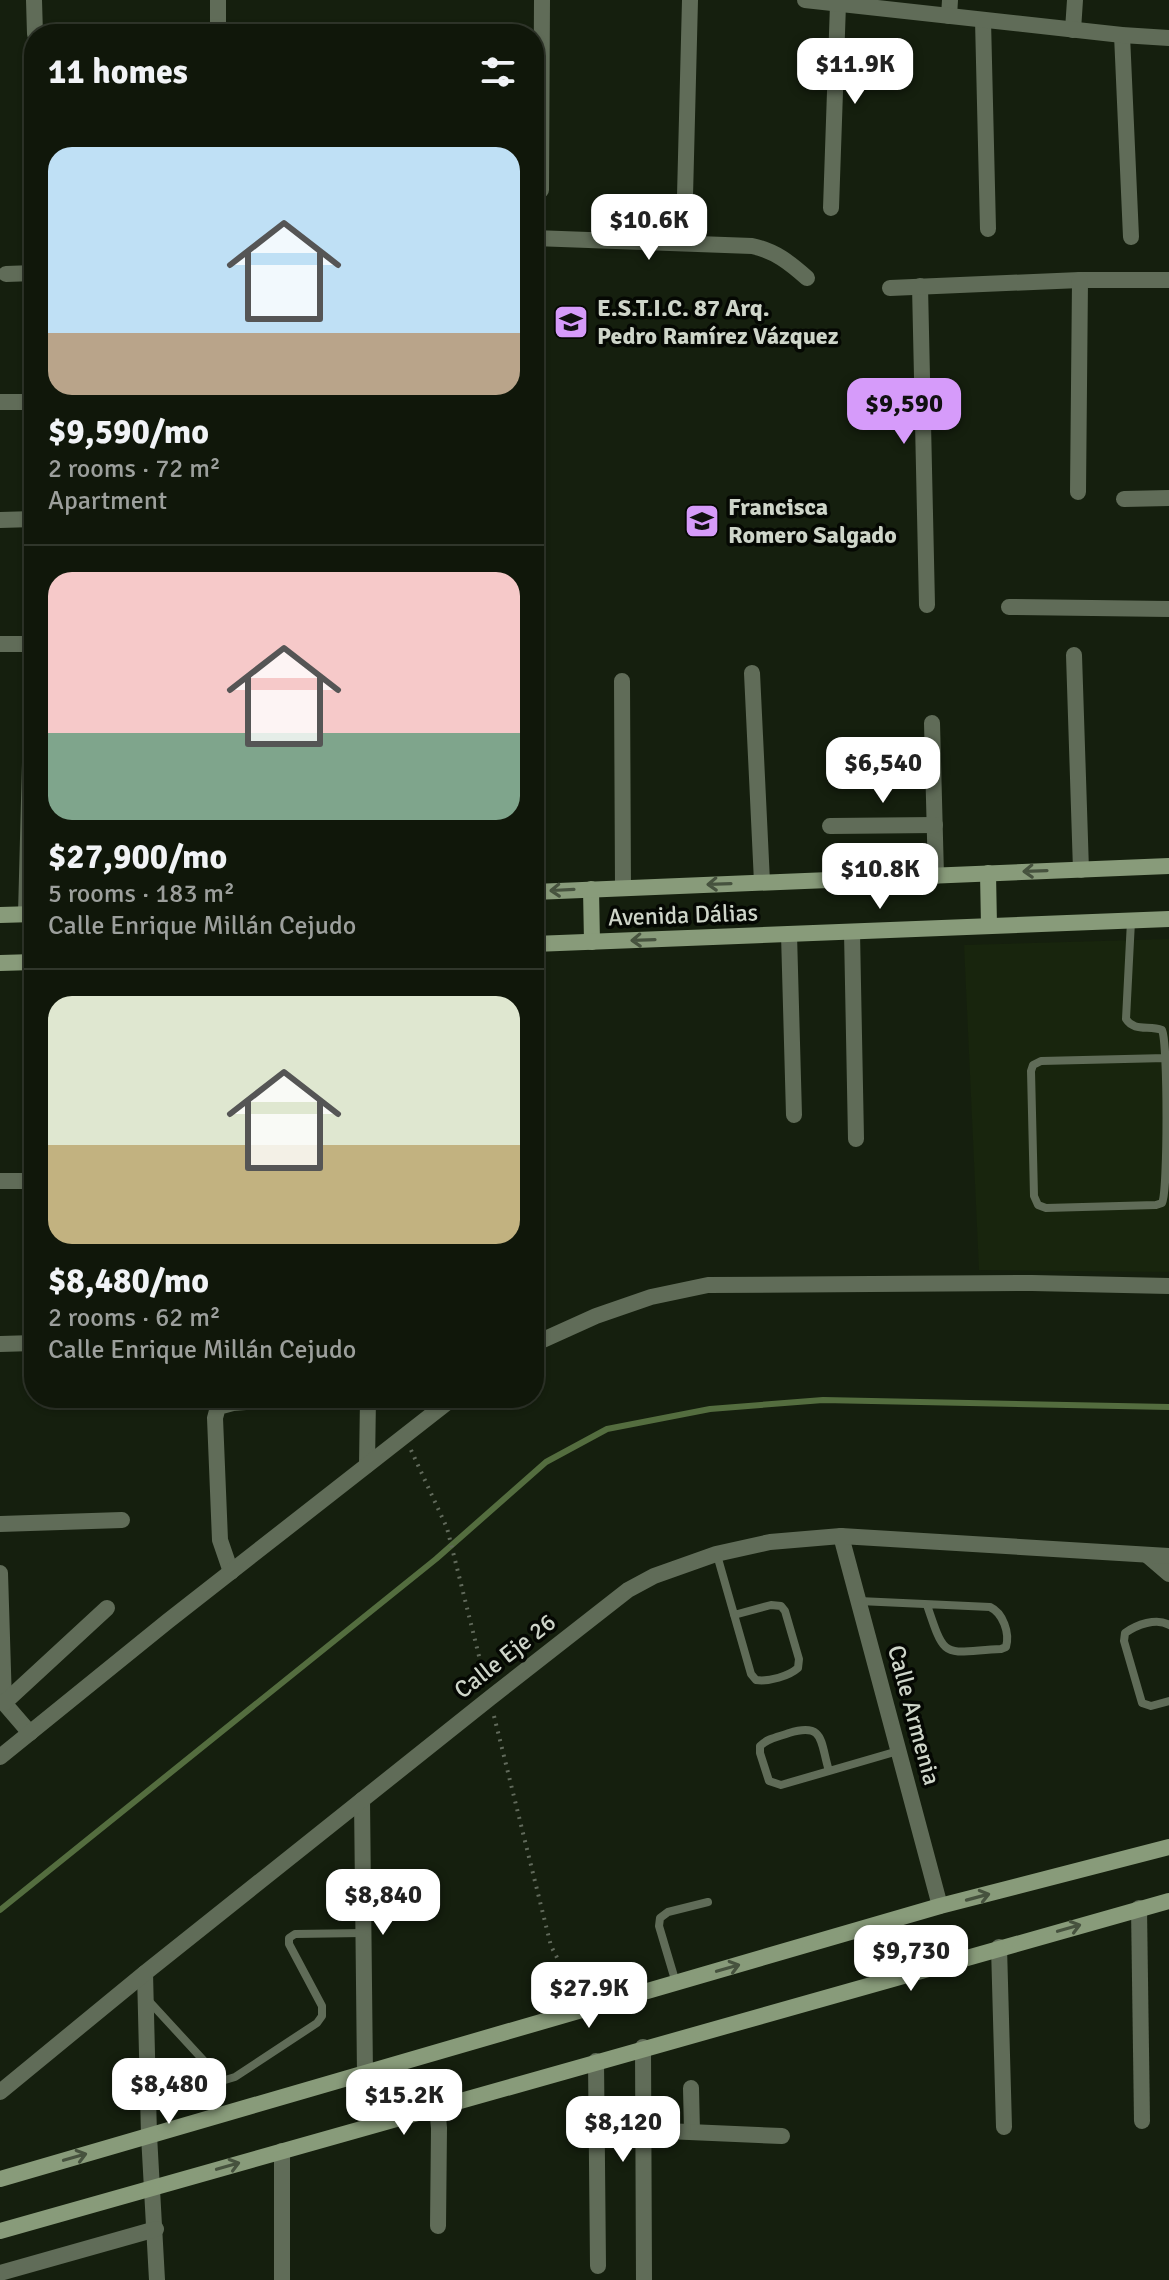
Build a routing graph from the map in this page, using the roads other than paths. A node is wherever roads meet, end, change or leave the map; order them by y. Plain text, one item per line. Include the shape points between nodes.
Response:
1 (34, 0) edge
2 (218, 0) edge
3 (542, 0) edge
4 (690, 0) edge
5 (805, 0) edge
6 (1075, 0) edge
7 (838, 4) junction
8 (950, 8) edge
9 (983, 20) junction
10 (35, 24) edge
11 (218, 24) edge
12 (542, 24) edge
13 (1073, 30) junction
14 (1122, 35) junction
15 (1169, 38) edge
16 (685, 196) dead end
17 (831, 208) dead end
18 (988, 229) dead end
19 (1131, 237) dead end
20 (544, 238) edge
21 (24, 273) edge
22 (6, 274) dead end
23 (807, 278) dead end
24 (1080, 280) junction
25 (1169, 280) edge
26 (920, 286) junction
27 (890, 288) dead end
28 (0, 402) edge
29 (24, 402) edge
30 (1078, 492) dead end
31 (1169, 498) edge
32 (1124, 499) dead end
33 (24, 519) edge
34 (0, 520) edge
35 (927, 605) dead end
36 (1009, 607) dead end
37 (1169, 609) edge
38 (0, 644) edge
39 (24, 644) edge
40 (1074, 655) dead end
41 (752, 673) dead end
42 (622, 681) dead end
43 (932, 723) dead end
44 (935, 825) junction
45 (830, 826) dead end
46 (1169, 866) edge
47 (1081, 870) junction
48 (988, 873) junction
49 (936, 876) junction
50 (762, 882) junction
51 (623, 888) junction
52 (591, 889) junction
53 (544, 891) edge
54 (24, 914) edge
55 (0, 915) edge
56 (1169, 919) edge
57 (1131, 920) junction
58 (989, 926) junction
59 (852, 932) junction
60 (789, 934) junction
61 (592, 942) junction
62 (544, 944) edge
63 (24, 962) edge
64 (0, 963) edge
65 (1166, 1058) junction
66 (1167, 1071) edge
67 (794, 1115) dead end
68 (856, 1139) dead end
69 (0, 1181) edge
70 (24, 1181) edge
71 (1169, 1286) edge
72 (544, 1339) edge
73 (24, 1343) edge
74 (0, 1344) edge
75 (218, 1408) edge
76 (368, 1408) edge
77 (440, 1408) edge
78 (367, 1465) junction
79 (122, 1520) dead end
80 (0, 1524) edge
81 (841, 1536) junction
82 (716, 1554) junction
83 (1148, 1556) junction
84 (1169, 1556) edge
85 (231, 1572) junction
86 (0, 1573) edge
87 (1169, 1574) edge
88 (858, 1601) junction
89 (927, 1605) junction
90 (107, 1608) dead end
91 (734, 1615) junction
92 (1169, 1625) edge
93 (1169, 1701) edge
94 (4, 1703) junction
95 (30, 1733) junction
96 (898, 1751) junction
97 (0, 1757) edge
98 (829, 1771) junction
99 (362, 1800) junction
100 (1169, 1847) edge
101 (1169, 1901) edge
102 (708, 1902) dead end
103 (940, 1906) junction
104 (1139, 1908) junction
105 (363, 1933) junction
106 (999, 1947) junction
107 (145, 1973) junction
108 (676, 1984) junction
109 (146, 1998) junction
110 (643, 2047) junction
111 (596, 2061) junction
112 (365, 2075) junction
113 (691, 2088) dead end
114 (0, 2092) edge
115 (437, 2106) junction
116 (1142, 2121) dead end
117 (1004, 2127) dead end
118 (643, 2130) junction
119 (692, 2132) junction
120 (149, 2135) junction
121 (782, 2136) dead end
122 (282, 2151) junction
123 (0, 2179) edge
124 (153, 2187) junction
125 (438, 2226) dead end
126 (156, 2229) junction
127 (0, 2231) edge
128 (598, 2266) dead end
129 (0, 2273) edge
130 (157, 2280) edge
131 (282, 2280) edge
132 (644, 2280) edge

1 - 10 street
2 - 11 street
3 - 12 street
4 - 16 street
5 - 7 street
6 - 13 street
7 - 8 street
7 - 17 street
8 - 9 street
9 - 13 street
9 - 18 street
13 - 14 street
14 - 15 street
14 - 19 street
20 - 23 street via 752,246 788,261
21 - 22 street
24 - 25 street
24 - 26 street
24 - 30 street
26 - 27 street
26 - 35 street
28 - 29 street
31 - 32 street
33 - 34 street
36 - 37 street
38 - 39 street
40 - 47 street
41 - 50 street
42 - 51 street
43 - 44 street
44 - 45 street
44 - 49 street
46 - 47 main road, Avenida Dálias
47 -> 48 main road, Avenida Dálias
48 - 49 main road, Avenida Dálias
48 - 58 main road
49 - 50 main road, Avenida Dálias
50 -> 51 main road, Avenida Dálias
51 - 52 main road, Avenida Dálias
52 -> 53 main road, Avenida Dálias
52 - 61 main road
54 - 55 main road
56 - 57 main road, Avenida Dálias
57 - 58 main road, Avenida Dálias
57 - 65 lane via 1126,1019 1136,1027 1162,1030
58 - 59 main road, Avenida Dálias
59 - 60 main road, Avenida Dálias
59 - 68 street
60 -> 61 main road, Avenida Dálias
60 - 67 street
61 - 62 main road, Avenida Dálias
63 - 64 main road
65 - 66 lane
65 - 66 lane via 1033,1065 1038,1205 1162,1203
69 - 70 street
71 - 72 street via 708,1285 637,1302
73 - 74 street
75 - 85 street via 220,1540
76 - 78 street
77 - 78 street
78 - 85 street
79 - 80 street
81 - 82 street, Calle Eje 26 via 770,1542
81 - 83 street, Calle Eje 26
81 - 88 street, Calle Armenia
82 - 91 lane
82 - 99 street, Calle Eje 26 via 628,1590
83 - 84 street, Calle Eje 26
83 - 87 street
85 - 95 street
86 - 94 street
88 - 89 lane
88 - 96 street, Calle Armenia
89 - 89 lane via 990,1607 1001,1616 1006,1647 945,1649
90 - 94 street
91 - 91 lane via 781,1606 798,1668 756,1680
92 - 93 lane via 1156,1621 1132,1628 1124,1641 1142,1703
94 - 95 street
95 - 97 street
96 - 98 lane
96 - 103 street, Calle Armenia
98 - 98 lane via 774,1785 760,1746 813,1729
99 - 105 street
99 - 107 street, Calle Eje 26
103 -> 100 main road
101 - 104 main road
102 - 108 lane via 660,1918
108 -> 103 main road
106 -> 104 main road
104 - 116 street
105 - 109 lane via 289,1938 322,2016 225,2080
105 - 112 street
106 - 110 main road
106 - 117 street
107 - 109 street
107 - 114 street, Calle Eje 26
108 - 112 main road
109 - 120 street
110 - 111 main road
110 - 118 street
111 - 115 main road
111 - 128 street
112 - 120 main road
113 - 119 street
115 - 122 main road
115 - 125 street
118 - 119 street
118 - 132 street
119 - 121 street
123 -> 120 main road
120 - 124 street
124 -> 122 main road
122 - 131 street
124 - 126 street
124 - 127 main road
126 - 129 street
126 - 130 street

